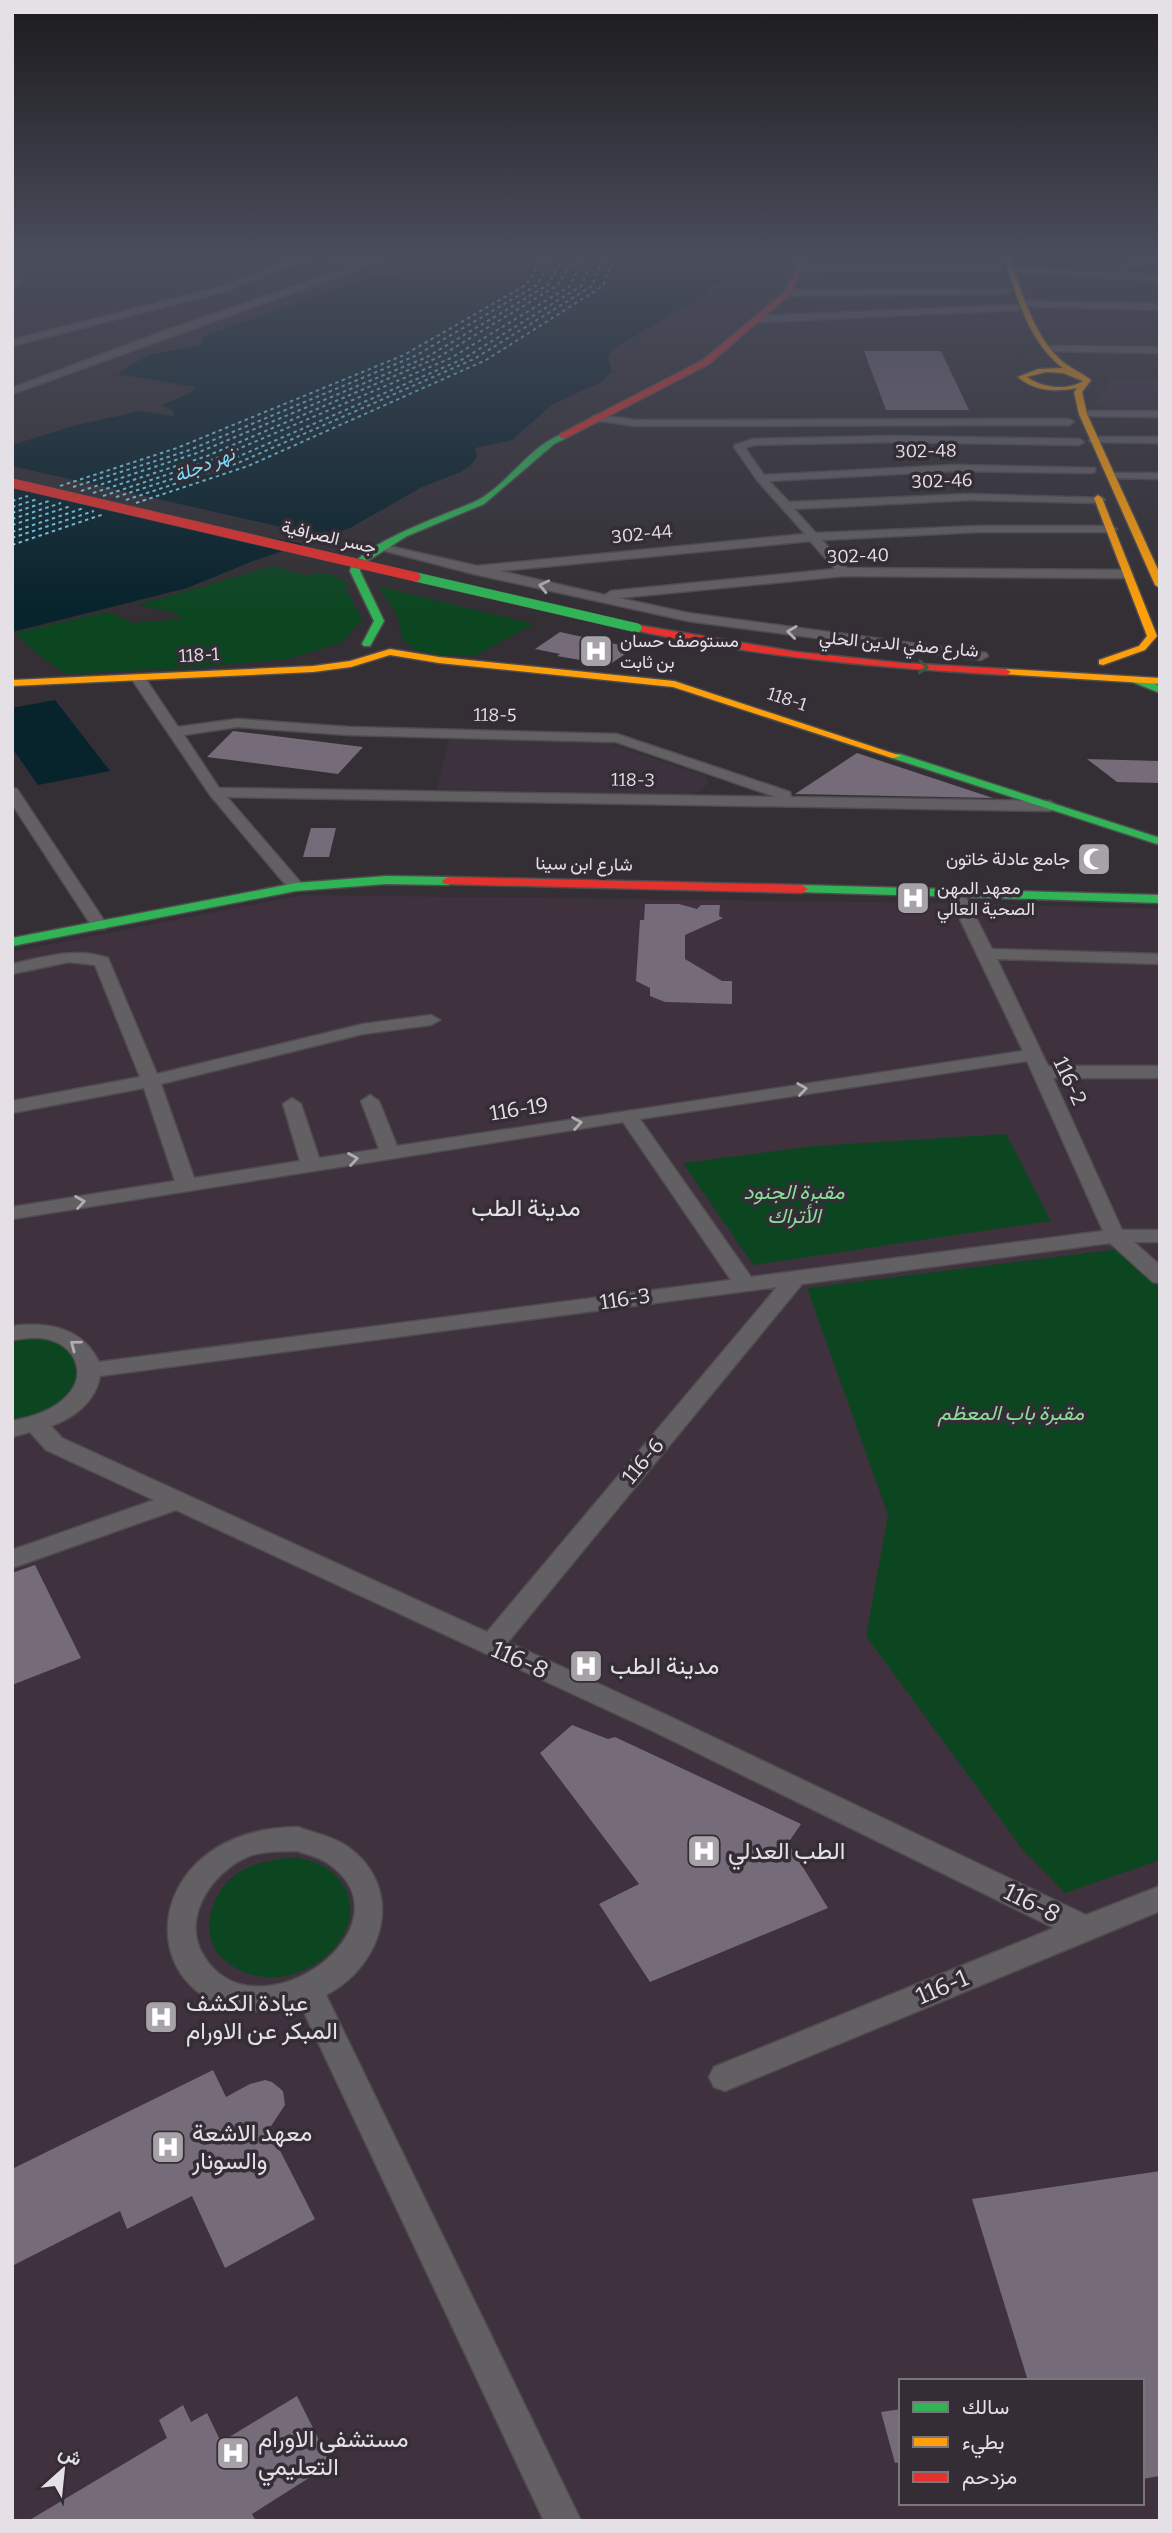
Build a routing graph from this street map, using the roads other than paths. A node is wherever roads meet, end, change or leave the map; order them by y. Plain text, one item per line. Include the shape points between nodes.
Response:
1 (57, 374) edge
2 (682, 374) edge
3 (1025, 374) edge
4 (1080, 374) joint
5 (1043, 387) junction
6 (12, 391) edge
7 (1160, 414) edge
8 (597, 418) junction
9 (1076, 418) junction
10 (1160, 440) edge
11 (1086, 441) junction
12 (1103, 476) junction
13 (1160, 476) edge
14 (761, 478) junction
15 (962, 482) junction
16 (12, 484) edge
17 (895, 485) junction
18 (1099, 500) junction
19 (786, 506) junction
20 (1111, 529) junction
21 (814, 537) junction
22 (380, 548) junction
23 (1160, 553) edge
24 (474, 570) junction
25 (844, 572) junction
26 (1127, 574) junction
27 (1157, 590) edge
28 (591, 597) junction
29 (379, 621) junction
30 (637, 628) junction
31 (1155, 643) edge
32 (364, 646) junction
33 (389, 650) junction
34 (981, 656) junction
35 (439, 660) junction
36 (1103, 662) junction
37 (351, 664) junction
38 (1160, 664) edge
39 (286, 669) junction
40 (138, 678) junction
41 (1134, 679) junction
42 (1160, 681) edge
43 (12, 683) edge
44 (1160, 690) edge
45 (175, 732) junction
46 (12, 792) edge
47 (215, 792) junction
48 (805, 802) junction
49 (1051, 806) junction
50 (32, 821) junction
51 (12, 825) edge
52 (1160, 842) edge
53 (296, 887) junction
54 (955, 892) junction
55 (1160, 900) edge
56 (99, 925) junction
57 (12, 942) edge
58 (986, 954) junction
59 (1160, 959) edge
60 (12, 970) edge
61 (431, 1020) dead end
62 (1036, 1064) junction
63 (1160, 1072) edge
64 (151, 1081) junction
65 (370, 1101) dead end
66 (292, 1104) dead end
67 (12, 1107) edge
68 (628, 1115) junction
69 (390, 1153) junction
70 (311, 1165) junction
71 (186, 1185) junction
72 (12, 1213) edge
73 (1115, 1236) junction
74 (1160, 1236) edge
75 (797, 1276) junction
76 (1160, 1277) edge
77 (744, 1283) junction
78 (12, 1333) edge
79 (91, 1370) junction
80 (24, 1426) edge
81 (176, 1501) junction
82 (12, 1559) edge
83 (490, 1646) junction
84 (1160, 1898) edge
85 (1083, 1928) junction
86 (309, 1991) junction
87 (725, 2077) dead end
88 (563, 2521) edge

1 - 6 street
2 - 8 main road
3 - 5 main road via 1023,380
4 - 5 main road via 1065,388
4 - 9 main road
5 - 9 main road
7 - 9 street
8 - 9 street via 630,423
8 - 22 main road via 551,442 481,502
9 - 11 main road
10 - 11 street
11 - 12 main road
11 - 14 street via 889,439 743,444 739,447
12 - 13 street, 302-48
12 - 15 street, 302-48
12 - 18 main road
12 - 23 main road via 1135,509
12 - 27 main road
14 - 17 street, 302-48
14 - 19 street
15 - 17 street, 302-46
15 - 17 street, 302-48
15 - 18 street, 302-46
16 - 30 main road, جسر الصرافية, bridge
17 - 19 street, 302-46
18 - 20 main road
19 - 21 street
20 - 21 street, 302-44 via 978,529
20 - 26 main road
21 - 24 street, 302-44
21 - 25 street
22 - 24 street
22 - 29 main road via 355,570
28 -> 24 street
25 - 26 street, 302-40
25 - 28 street, 302-40
26 - 31 main road
34 -> 28 street via 688,617
29 - 32 main road
29 - 33 main road via 389,628
30 - 34 main road, شارع صفي الدين الحلي via 798,646
30 -> 41 main road, شارع صفي الدين الحلي via 810,657
31 - 36 main road
32 - 33 main road via 378,642
32 - 39 main road
33 - 35 main road, 118-1
33 - 37 main road, 118-1
34 - 36 main road, شارع صفي الدين الحلي
35 - 37 main road
35 - 49 main road, 118-1 via 674,684
36 - 38 main road, شارع صفي الدين الحلي
37 - 39 main road, 118-1
39 - 40 main road, 118-1
40 - 43 main road, 118-1
40 - 45 street
41 - 42 main road, شارع صفي الدين الحلي
41 - 44 main road
45 - 47 street
45 - 48 street, 118-5 via 237,723 349,731 617,738
46 - 50 street
47 - 48 street, 118-3
47 - 53 street
48 - 49 street, 118-3
49 - 52 main road, 118-1
50 - 51 street
50 - 56 street
53 - 54 main road, شارع ابن سينا via 417,880
53 - 56 main road, شارع ابن سينا
54 - 55 main road, شارع ابن سينا
54 - 58 street, 116-2
56 - 57 main road, شارع ابن سينا
58 - 59 street
58 - 62 street, 116-2
60 - 64 street via 79,956 102,962
61 - 64 street via 363,1029
62 - 63 street, 116-19
68 -> 62 street, 116-19
62 - 73 street, 116-2
64 - 67 street
64 - 71 street
65 - 69 street
66 - 70 street
69 -> 68 street, 116-19
68 - 77 street
70 -> 69 street, 116-19
70 - 71 street, 116-19
72 -> 71 street, 116-19
73 - 74 street, 116-3
73 - 75 street, 116-3
73 - 76 street, 116-2
75 - 77 street, 116-3
75 - 83 street, 116-6
77 - 79 street, 116-3
79 -> 78 street via 87,1354 74,1342 54,1334
79 - 80 street via 88,1386 76,1401 58,1414
80 - 81 street, 116-8
81 - 82 street
81 - 83 street, 116-8
83 - 85 street, 116-8
84 - 85 street, 116-1
85 - 87 street, 116-1
86 - 86 street via 345,1967 366,1934 368,1892 358,1871 331,1849 298,1839 264,1840 233,1850 199,1877 184,1904 180,1936 186,1957 201,1977 219,1990 245,1999 284,1999
86 - 88 street

